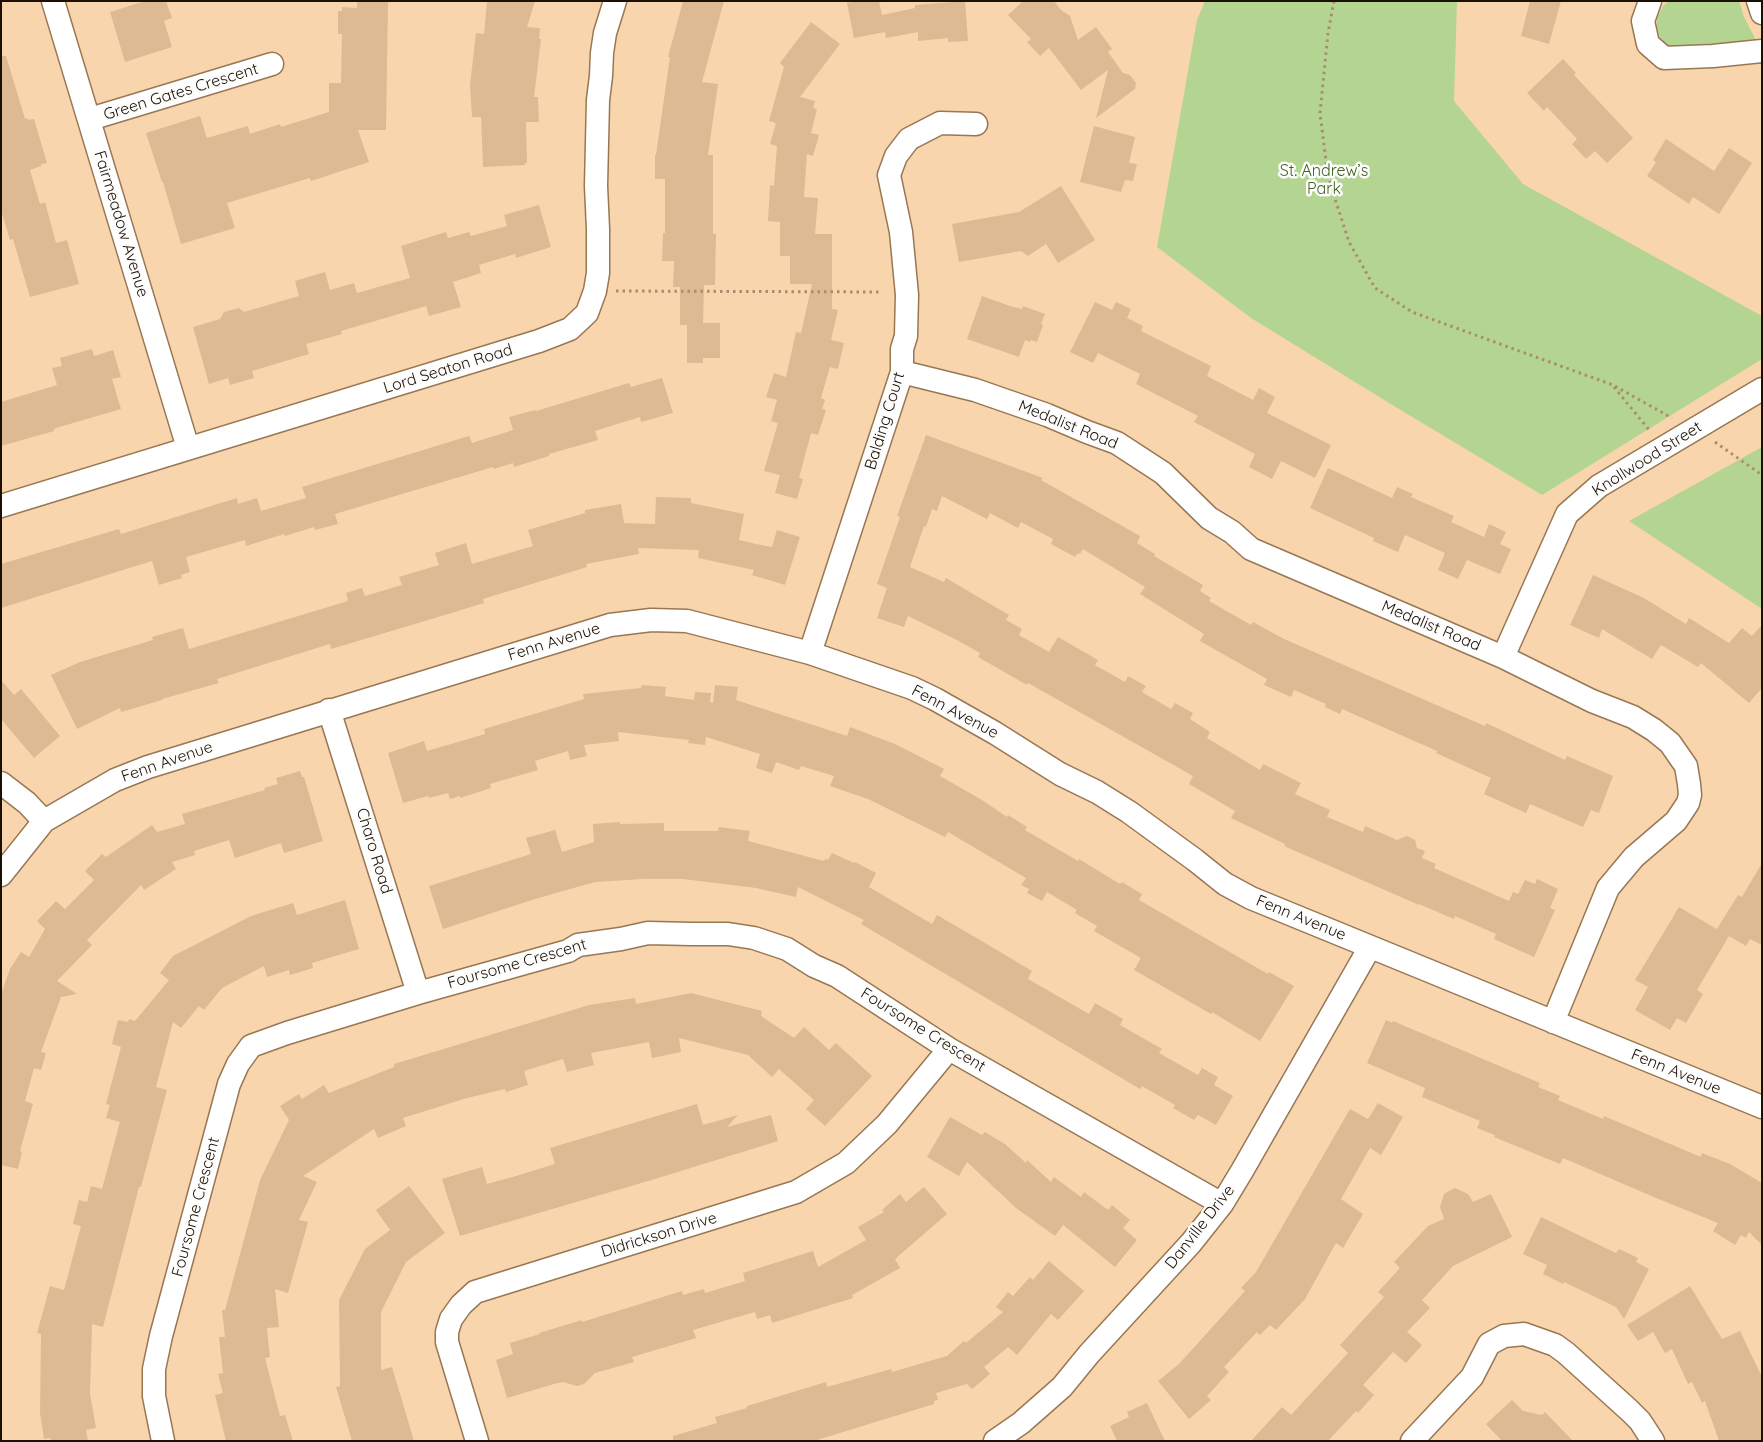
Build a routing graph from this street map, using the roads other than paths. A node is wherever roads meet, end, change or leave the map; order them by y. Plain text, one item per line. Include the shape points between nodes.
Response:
1 (53, 1) edge
2 (615, 1) edge
3 (1650, 1) edge
4 (1758, 1) edge
5 (1762, 14) edge
6 (1762, 51) edge
7 (272, 64) dead end
8 (90, 119) junction
9 (976, 124) dead end
10 (902, 372) junction
11 (1762, 389) edge
12 (188, 448) junction
13 (1, 506) edge
14 (810, 653) junction
15 (1503, 657) junction
16 (329, 710) junction
17 (1, 783) edge
18 (44, 821) junction
19 (1, 875) edge
20 (1370, 947) junction
21 (418, 992) junction
22 (1553, 1022) junction
23 (949, 1049) junction
24 (1761, 1105) edge
25 (1222, 1204) junction
26 (162, 1441) edge
27 (477, 1441) edge
28 (995, 1441) edge
29 (1412, 1441) edge
30 (1653, 1441) edge

1 - 8 street, Fairmeadow Avenue
2 - 12 street, Lord Seaton Road via 602,53 598,100 595,291 586,313 570,329 539,342
3 - 6 street via 1643,21 1648,44 1664,58
4 - 5 street
7 - 8 street, Green Gates Crescent
8 - 12 street, Fairmeadow Avenue
9 - 10 street, Balding Court via 940,123 910,139 896,156 889,175 901,232 906,295
10 - 14 street, Balding Court
10 - 15 street, Medalist Road via 975,390 1117,443 1163,474 1208,518 1251,548
11 - 15 street, Knollwood Street via 1599,486 1567,514
12 - 13 street, Lord Seaton Road
14 - 16 street, Fenn Avenue via 687,621 651,620 610,625
14 - 20 street, Fenn Avenue via 936,699 1121,807 1225,884
15 - 22 street, Medalist Road via 1592,701 1633,717 1654,730 1681,757 1689,784 1688,803 1676,821 1634,857 1608,888
16 - 18 street, Fenn Avenue via 148,767 115,780
16 - 21 street, Charo Road
17 - 18 street
18 - 19 street
20 - 22 street, Fenn Avenue
20 - 25 street, Danville Drive
21 - 23 street, Foursome Crescent via 568,951 578,945 648,933 728,934 754,938 787,949 837,976
21 - 26 street, Foursome Crescent via 251,1046 238,1064 229,1084 154,1369 154,1396
22 - 24 street, Fenn Avenue
23 - 25 street, Foursome Crescent
23 - 27 street, Didrickson Drive via 887,1124 846,1163 796,1192 474,1292 451,1319 447,1342
25 - 28 street, Danville Drive via 1062,1387
29 - 30 street via 1472,1377 1489,1344 1504,1336 1524,1334 1555,1345 1566,1353 1640,1421

